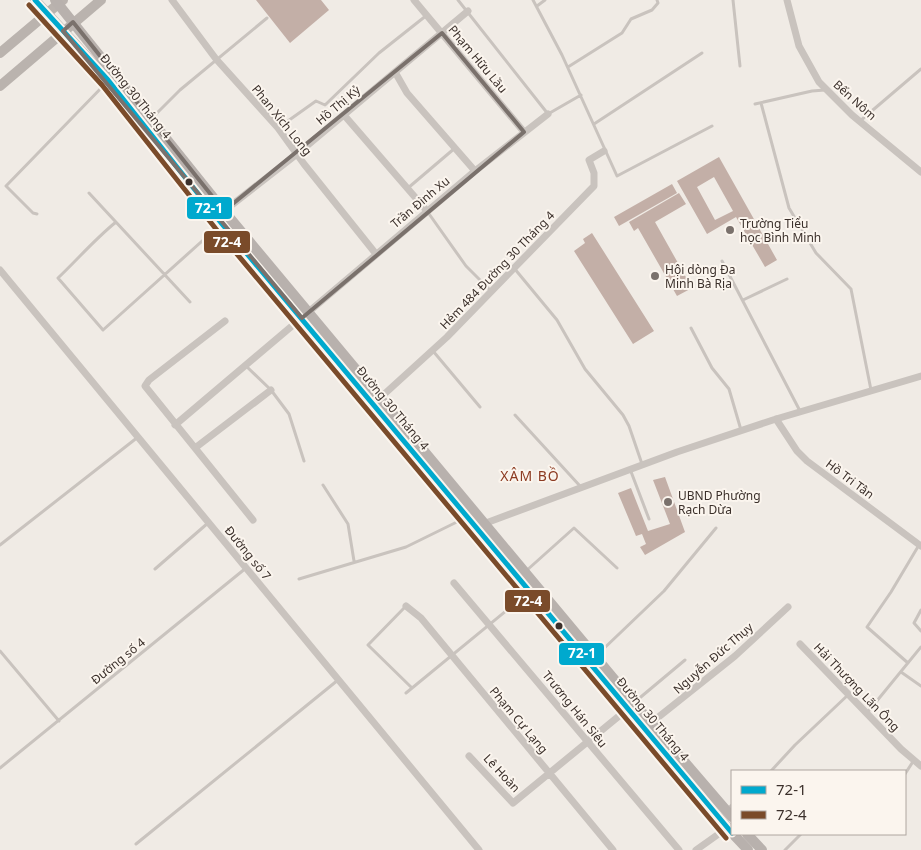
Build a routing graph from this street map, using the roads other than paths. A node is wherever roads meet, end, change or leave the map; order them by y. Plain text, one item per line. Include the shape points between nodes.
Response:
1 (35, 0) edge
2 (101, 0) edge
3 (172, 0) edge
4 (414, 0) edge
5 (458, 0) edge
6 (533, 0) edge
7 (545, 0) edge
8 (657, 0) edge
9 (733, 0) edge
10 (787, 0) edge
11 (59, 1) edge
12 (537, 6) junction
13 (468, 11) junction
14 (47, 13) junction
15 (427, 15) junction
16 (267, 18) dead end
17 (73, 22) junction
18 (63, 31) junction
19 (442, 33) junction
20 (0, 53) edge
21 (702, 53) dead end
22 (216, 59) junction
23 (740, 66) dead end
24 (568, 67) junction
25 (921, 70) edge
26 (395, 72) junction
27 (108, 80) junction
28 (0, 86) edge
29 (826, 90) junction
30 (581, 94) junction
31 (761, 103) junction
32 (755, 104) dead end
33 (548, 114) junction
34 (344, 115) junction
35 (151, 119) junction
36 (860, 121) junction
37 (594, 124) junction
38 (712, 126) dead end
39 (278, 128) junction
40 (524, 132) junction
41 (455, 148) junction
42 (604, 151) junction
43 (297, 154) junction
44 (475, 171) junction
45 (921, 172) edge
46 (407, 188) junction
47 (89, 193) dead end
48 (224, 211) junction
49 (427, 211) junction
50 (37, 214) dead end
51 (116, 222) junction
52 (222, 224) junction
53 (376, 254) junction
54 (722, 261) dead end
55 (514, 268) junction
56 (0, 270) edge
57 (165, 275) junction
58 (787, 280) dead end
59 (492, 292) junction
60 (743, 300) junction
61 (190, 302) dead end
62 (305, 315) junction
63 (225, 320) dead end
64 (691, 328) dead end
65 (433, 351) junction
66 (246, 366) junction
67 (921, 376) edge
68 (271, 390) junction
69 (872, 391) junction
70 (380, 398) junction
71 (480, 407) dead end
72 (800, 412) junction
73 (515, 415) dead end
74 (776, 419) junction
75 (175, 425) junction
76 (741, 431) junction
77 (138, 436) junction
78 (194, 448) junction
79 (304, 461) dead end
80 (642, 464) junction
81 (630, 468) junction
82 (323, 485) dead end
83 (580, 487) junction
84 (470, 513) junction
85 (649, 519) dead end
86 (253, 520) dead end
87 (209, 522) junction
88 (482, 527) junction
89 (716, 528) dead end
90 (0, 545) edge
91 (920, 546) edge
92 (354, 562) junction
93 (246, 568) junction
94 (617, 568) dead end
95 (156, 569) dead end
96 (526, 572) junction
97 (299, 578) dead end
98 (454, 583) dead end
99 (530, 592) junction
100 (406, 606) joint
101 (788, 607) dead end
102 (921, 610) edge
103 (490, 625) junction
104 (921, 631) edge
105 (800, 644) dead end
106 (921, 647) edge
107 (0, 651) edge
108 (452, 656) junction
109 (596, 656) junction
110 (684, 660) dead end
111 (908, 662) junction
112 (901, 672) junction
113 (338, 680) junction
114 (921, 686) edge
115 (412, 688) junction
116 (406, 693) dead end
117 (850, 694) junction
118 (631, 706) junction
119 (867, 713) junction
120 (59, 721) junction
121 (651, 723) junction
122 (587, 741) junction
123 (469, 756) dead end
124 (914, 760) junction
125 (921, 766) edge
126 (0, 768) edge
127 (772, 770) edge
128 (906, 772) edge
129 (550, 774) junction
130 (730, 811) edge
131 (731, 832) edge
132 (734, 835) edge
133 (749, 835) edge
134 (800, 835) edge
135 (136, 844) dead end
136 (479, 850) edge
137 (613, 850) edge
138 (679, 850) edge
139 (696, 850) edge
140 (748, 850) edge
141 (762, 850) edge
142 (785, 850) edge

1 - 14 main road, Đường 30 Tháng 4
2 - 17 main road
3 - 22 street, Phan Xích Long
4 - 15 street, Phạm Hữu Lầu
5 - 13 lane
6 - 12 lane
7 - 12 lane
8 - 24 lane via 652,10 631,19 622,33
9 - 23 lane
10 - 29 street, Bến Nôm via 799,46
11 - 14 main road
11 - 17 main road, Đường 30 Tháng 4
12 - 24 lane
13 - 19 street, Hồ Thị Kỷ
13 - 33 lane
14 - 18 main road, Đường 30 Tháng 4
14 - 20 main road
15 - 19 street, Phạm Hữu Lầu
15 - 39 lane via 379,53 325,105 316,101
16 - 22 lane
17 - 18 main road
17 - 35 main road, Đường 30 Tháng 4
18 - 27 main road, Đường 30 Tháng 4
18 - 28 main road
19 - 26 street, Hồ Thị Kỷ
19 - 40 street, Phạm Hữu Lầu
21 - 37 lane
22 - 35 lane
22 - 39 street, Phan Xích Long
24 - 30 lane
25 - 36 lane
26 - 34 street, Hồ Thị Kỷ
26 - 41 street via 407,93
27 - 50 lane via 6,186
27 - 52 main road, Đường 30 Tháng 4
29 - 31 lane
29 - 36 street, Bến Nôm
30 - 33 lane
30 - 37 lane
31 - 32 lane
31 - 69 lane via 789,208 816,253 851,289
33 - 40 street, Trần Đình Xu
34 - 43 street, Hồ Thị Kỷ
34 - 46 street
35 - 48 main road, Đường 30 Tháng 4
36 - 45 street, Bến Nôm
37 - 42 lane
38 - 42 lane via 617,176 608,153
39 - 43 street, Phan Xích Long
40 - 44 street, Trần Đình Xu
41 - 44 street
41 - 46 lane
42 - 55 street, Hẻm 484 Đường 30 Tháng 4 via 589,160 594,186
43 - 48 street, Hồ Thị Kỷ
43 - 53 street, Phan Xích Long
44 - 49 street, Trần Đình Xu
46 - 49 street
47 - 51 lane
48 - 62 main road, Đường 30 Tháng 4
49 - 53 street, Trần Đình Xu
49 - 59 lane via 466,266
51 - 57 lane
51 - 57 lane via 58,278 103,330
52 - 57 lane
52 - 62 main road, Đường 30 Tháng 4
53 - 62 street, Trần Đình Xu
54 - 60 lane
55 - 59 street, Hẻm 484 Đường 30 Tháng 4
55 - 80 lane via 558,320 586,369 623,415
56 - 77 street, Đường số 7
57 - 61 lane
58 - 60 lane
59 - 65 street, Hẻm 484 Đường 30 Tháng 4
60 - 72 lane
62 - 66 street, Trần Đình Xu
62 - 70 main road, Đường 30 Tháng 4
62 - 84 main road, Đường 30 Tháng 4
63 - 75 street via 145,383 146,389
64 - 76 lane via 712,368 728,389
65 - 70 street, Hẻm 484 Đường 30 Tháng 4
65 - 71 lane
66 - 68 lane
66 - 75 street, Trần Đình Xu
67 - 69 street
68 - 78 street
68 - 79 lane via 289,414
69 - 72 street
70 - 84 main road, Đường 30 Tháng 4
72 - 74 street
73 - 83 lane
74 - 76 street
74 - 91 street, Hồ Tri Tân via 797,451 808,461
75 - 78 street
76 - 80 street
77 - 87 street, Đường số 7
77 - 90 lane
78 - 86 street
80 - 81 street
81 - 83 street
81 - 85 lane
82 - 92 lane via 348,524
83 - 88 street
84 - 88 main road, Đường 30 Tháng 4
84 - 92 lane via 406,547
87 - 93 street, Đường số 7
87 - 95 lane
88 - 96 main road, Đường 30 Tháng 4
88 - 99 main road, Đường 30 Tháng 4
89 - 109 lane via 664,591
91 - 111 lane via 867,627
92 - 97 lane
93 - 113 street, Đường số 7
93 - 120 lane, Đường số 4
94 - 96 lane via 574,528
96 - 109 main road, Đường 30 Tháng 4
98 - 103 street, Trương Hán Siêu
99 - 103 lane
99 - 118 main road, Đường 30 Tháng 4
100 - 108 street, Phạm Cự Lạng via 421,618
100 - 115 lane via 368,645
101 - 121 street, Nguyễn Đức Thụy via 735,656
102 - 104 lane via 914,622
103 - 108 lane
103 - 122 street, Trương Hán Siêu
105 - 117 street, Hải Thượng Lãn Ông
106 - 111 lane
107 - 120 lane
108 - 115 lane
108 - 129 street, Phạm Cự Lạng
109 - 118 main road, Đường 30 Tháng 4
110 - 118 lane
111 - 112 lane
112 - 114 lane
112 - 119 lane
113 - 135 lane
113 - 136 street, Đường số 7
115 - 116 lane
117 - 119 street, Hải Thượng Lãn Ông
117 - 127 lane
118 - 121 main road, Đường 30 Tháng 4
118 - 122 street, Lê Hoàn
118 - 131 main road, Đường 30 Tháng 4
119 - 124 street, Hải Thượng Lãn Ông
120 - 126 lane, Đường số 4
121 - 130 main road, Đường 30 Tháng 4
122 - 129 street, Lê Hoàn
122 - 138 street, Trương Hán Siêu
123 - 129 street, Lê Hoàn via 513,803
124 - 125 street, Hải Thượng Lãn Ông
124 - 128 lane
129 - 137 street, Phạm Cự Lạng
131 - 139 street
132 - 140 main road, Đường 30 Tháng 4
133 - 141 main road
134 - 142 lane

